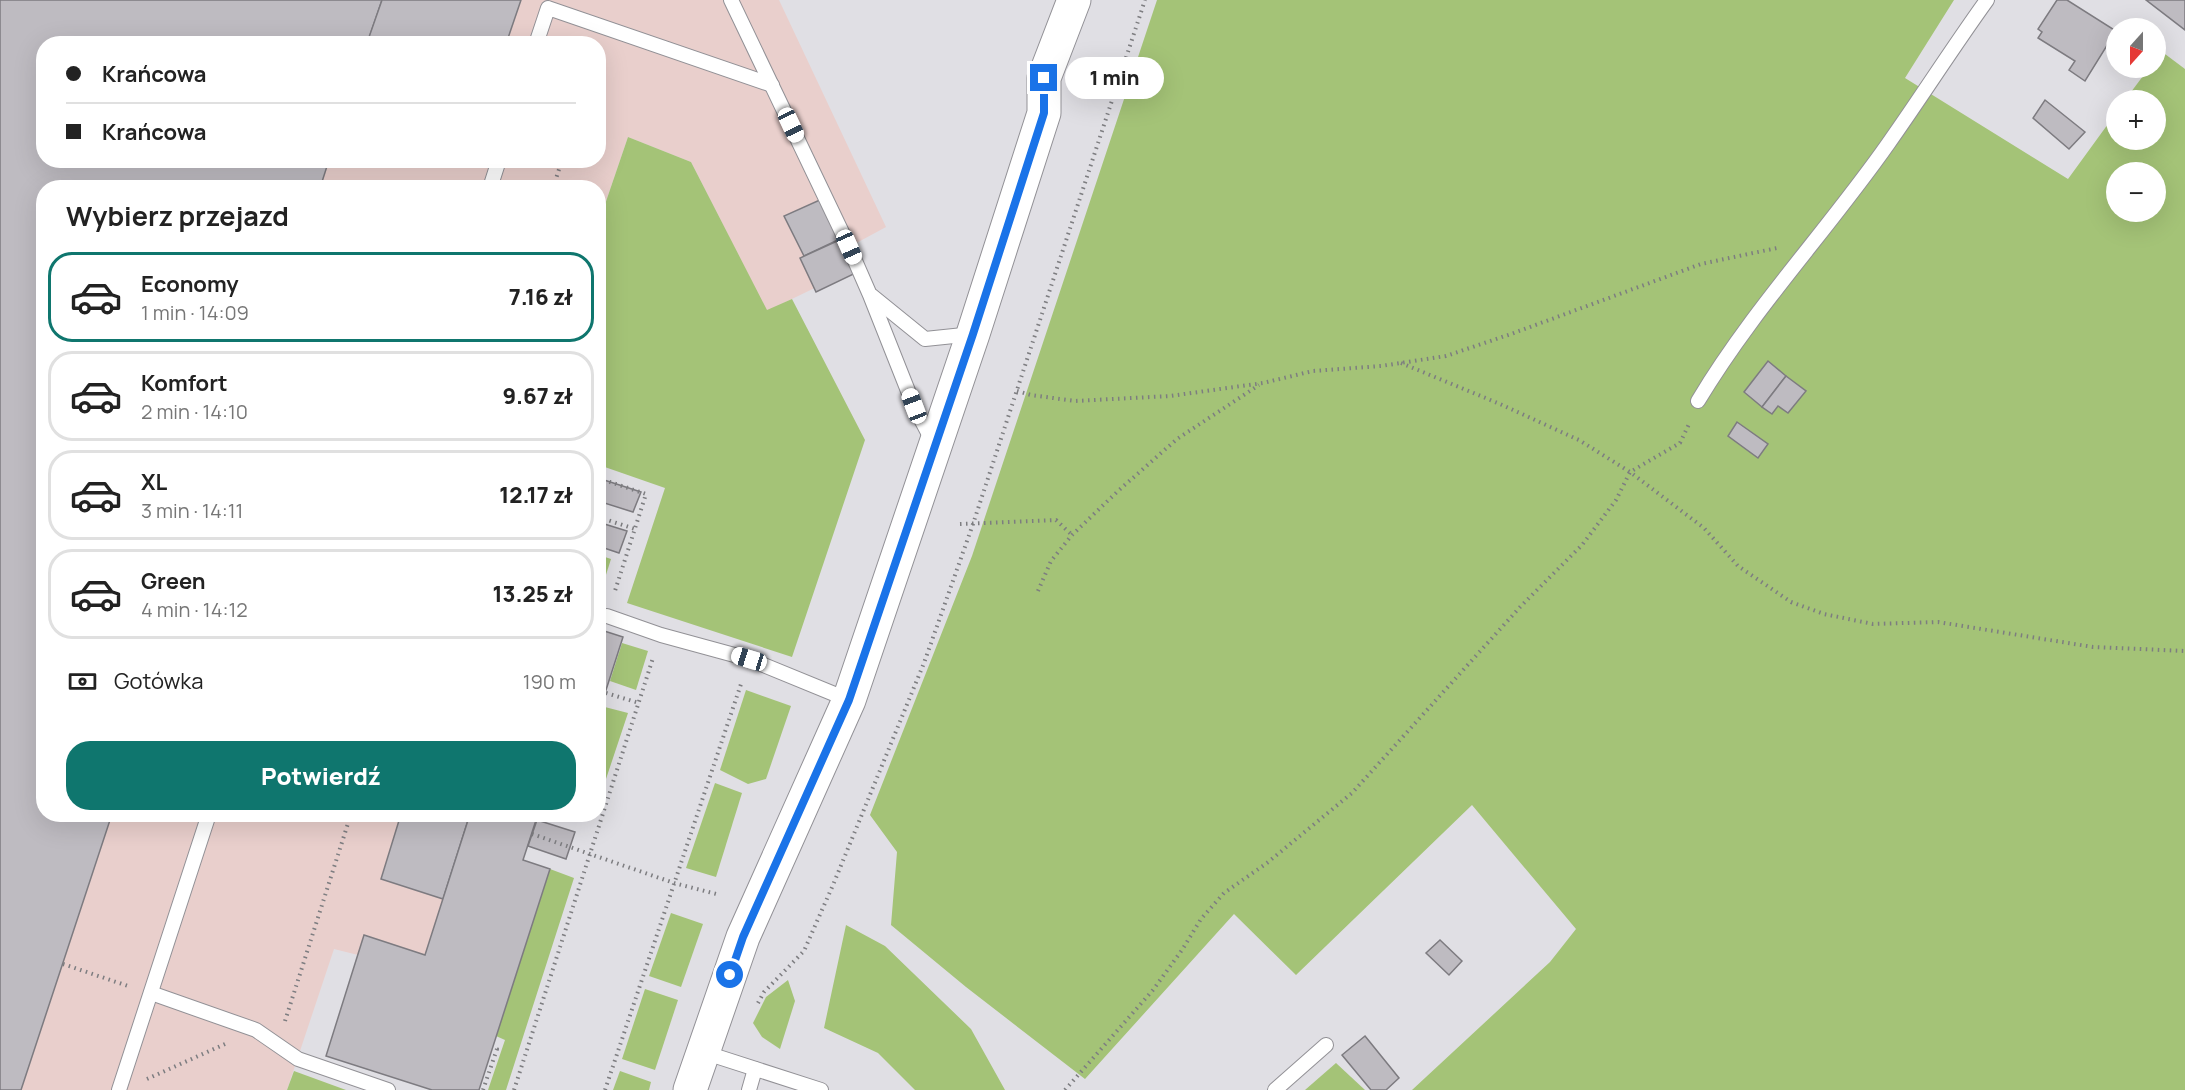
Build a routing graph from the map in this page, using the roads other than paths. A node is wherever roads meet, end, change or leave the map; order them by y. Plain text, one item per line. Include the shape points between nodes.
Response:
1 (731, 0) edge
2 (1074, 0) edge
3 (1987, 0) edge
4 (539, 36) edge
5 (772, 85) junction
6 (870, 295) junction
7 (973, 334) junction
8 (1698, 401) road end
9 (935, 445) junction
10 (607, 615) road end
11 (849, 700) junction
12 (206, 822) edge
13 (151, 993) junction
14 (1326, 1045) dead end
15 (703, 1052) junction
16 (755, 1069) junction
17 (816, 1089) edge
18 (119, 1090) edge
19 (388, 1090) edge
20 (690, 1090) edge
21 (748, 1090) edge
22 (1275, 1090) edge

1 - 5 lane
2 - 7 street via 1044,78 1044,113
3 - 8 lane via 1888,144 1753,321
4 - 5 lane via 548,8
5 - 6 lane
6 - 7 lane via 925,339
6 - 9 lane via 914,406
7 - 9 street
9 - 11 street
10 - 11 lane via 661,635 749,659
11 - 15 street via 743,937
12 - 13 lane
13 - 18 lane
13 - 19 lane via 256,1030 298,1059
14 - 22 lane
15 - 16 lane
15 - 20 street
16 - 17 lane
16 - 21 lane

